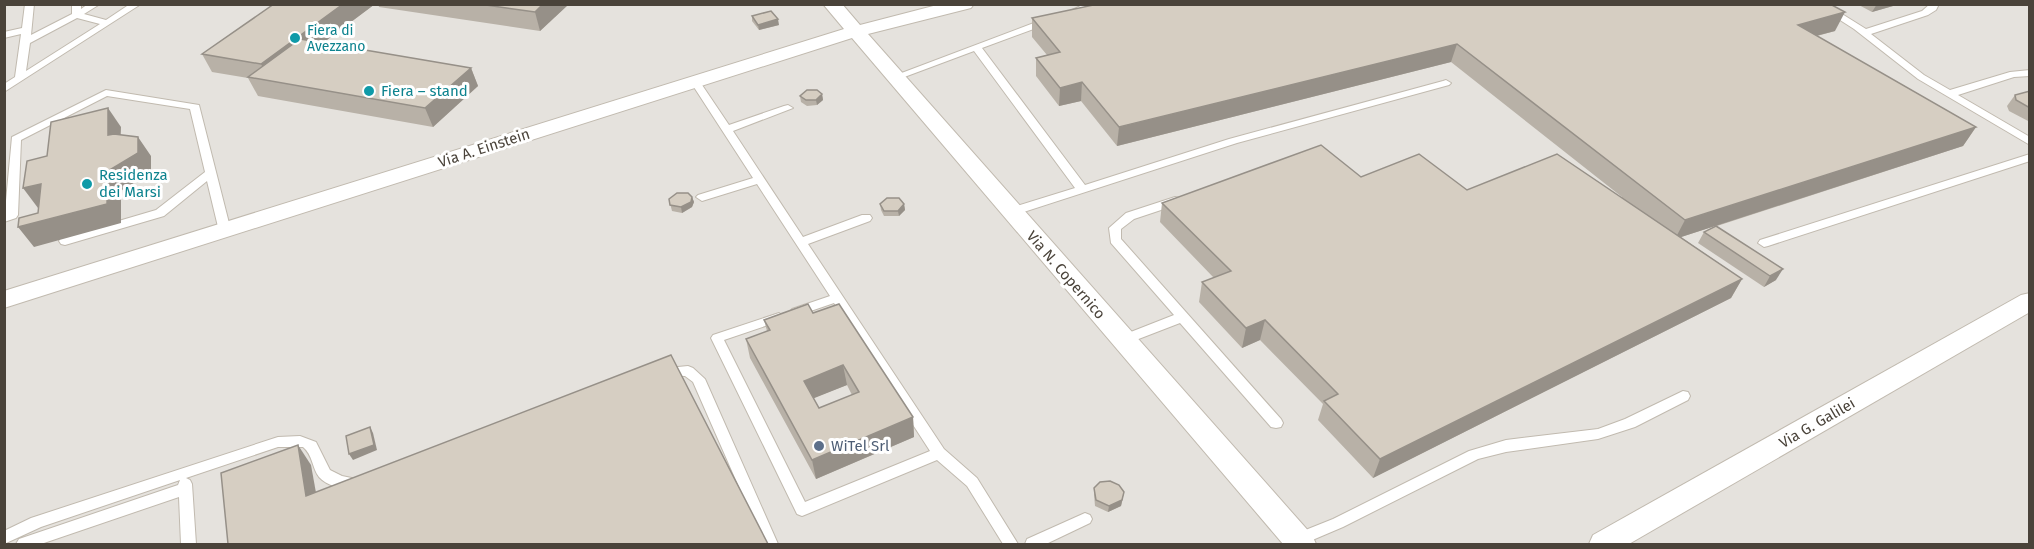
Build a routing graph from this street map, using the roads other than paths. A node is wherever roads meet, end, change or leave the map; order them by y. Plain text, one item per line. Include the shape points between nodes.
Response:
1 (30, 4) edge
2 (76, 4) edge
3 (96, 4) edge
4 (136, 4) edge
5 (832, 4) edge
6 (965, 4) edge
7 (1095, 4) edge
8 (1819, 4) edge
9 (1935, 4) edge
10 (76, 15) junction
11 (107, 23) junction
12 (27, 30) junction
13 (856, 31) junction
14 (1864, 33) junction
15 (4, 35) edge
16 (26, 41) junction
17 (976, 47) junction
18 (2030, 73) edge
19 (896, 77) junction
20 (20, 79) junction
21 (695, 81) junction
22 (1446, 83) dead end
23 (4, 89) edge
24 (1949, 94) junction
25 (788, 108) dead end
26 (728, 129) junction
27 (2030, 142) edge
28 (2030, 157) edge
29 (211, 173) junction
30 (760, 179) junction
31 (1082, 189) junction
32 (702, 197) dead end
33 (1186, 197) edge
34 (1011, 212) junction
35 (4, 218) edge
36 (866, 218) dead end
37 (225, 231) junction
38 (65, 241) dead end
39 (801, 242) junction
40 (1764, 243) dead end
41 (837, 298) junction
42 (4, 300) edge
43 (2030, 301) edge
44 (1182, 317) junction
45 (1123, 340) junction
46 (651, 376) edge
47 (1683, 396) dead end
48 (1276, 423) dead end
49 (939, 453) junction
50 (185, 474) junction
51 (369, 482) edge
52 (185, 489) junction
53 (1084, 519) dead end
54 (4, 538) edge
55 (1299, 542) edge
56 (24, 544) edge
57 (189, 544) edge
58 (771, 544) edge
59 (1011, 544) edge
60 (1032, 544) edge
61 (1604, 544) edge

1 - 12 lane
2 - 10 lane
3 - 10 lane
4 - 11 lane
5 - 13 street, Via N. Copernico
6 - 13 street, Via A. Einstein
7 - 17 lane
8 - 14 lane
9 - 14 lane via 1925,13
10 - 11 lane
10 - 16 lane
11 - 20 lane
12 - 15 lane
12 - 16 lane
13 - 19 street, Via N. Copernico
13 - 21 street, Via A. Einstein
14 - 24 lane
16 - 20 lane
17 - 19 lane
17 - 31 lane
18 - 24 lane via 2013,74
19 - 34 street, Via N. Copernico
20 - 23 lane
21 - 26 lane
21 - 37 street, Via A. Einstein
22 - 31 lane via 1233,141
24 - 27 lane
25 - 26 lane
26 - 30 lane
28 - 40 lane
29 - 35 lane via 195,107 106,93 16,139 12,215
29 - 37 lane
29 - 38 lane via 160,213
30 - 32 lane
30 - 39 lane
31 - 34 lane
33 - 44 lane via 1124,219 1114,234 1119,247
34 - 45 street, Via N. Copernico
36 - 39 lane
37 - 42 street, Via A. Einstein
39 - 41 lane
41 - 49 lane
41 - 49 lane via 717,338 802,510
43 - 61 street, Via G. Galilei
44 - 45 lane
44 - 48 lane
45 - 55 street, Via N. Copernico
46 - 58 lane via 671,370 695,375
47 - 55 lane via 1630,423 1598,434 1518,444 1474,455
49 - 59 lane via 972,483
50 - 51 lane via 278,442 300,441 315,447 331,480
50 - 52 lane
50 - 54 lane via 36,522
52 - 56 lane
52 - 57 lane
53 - 60 lane

